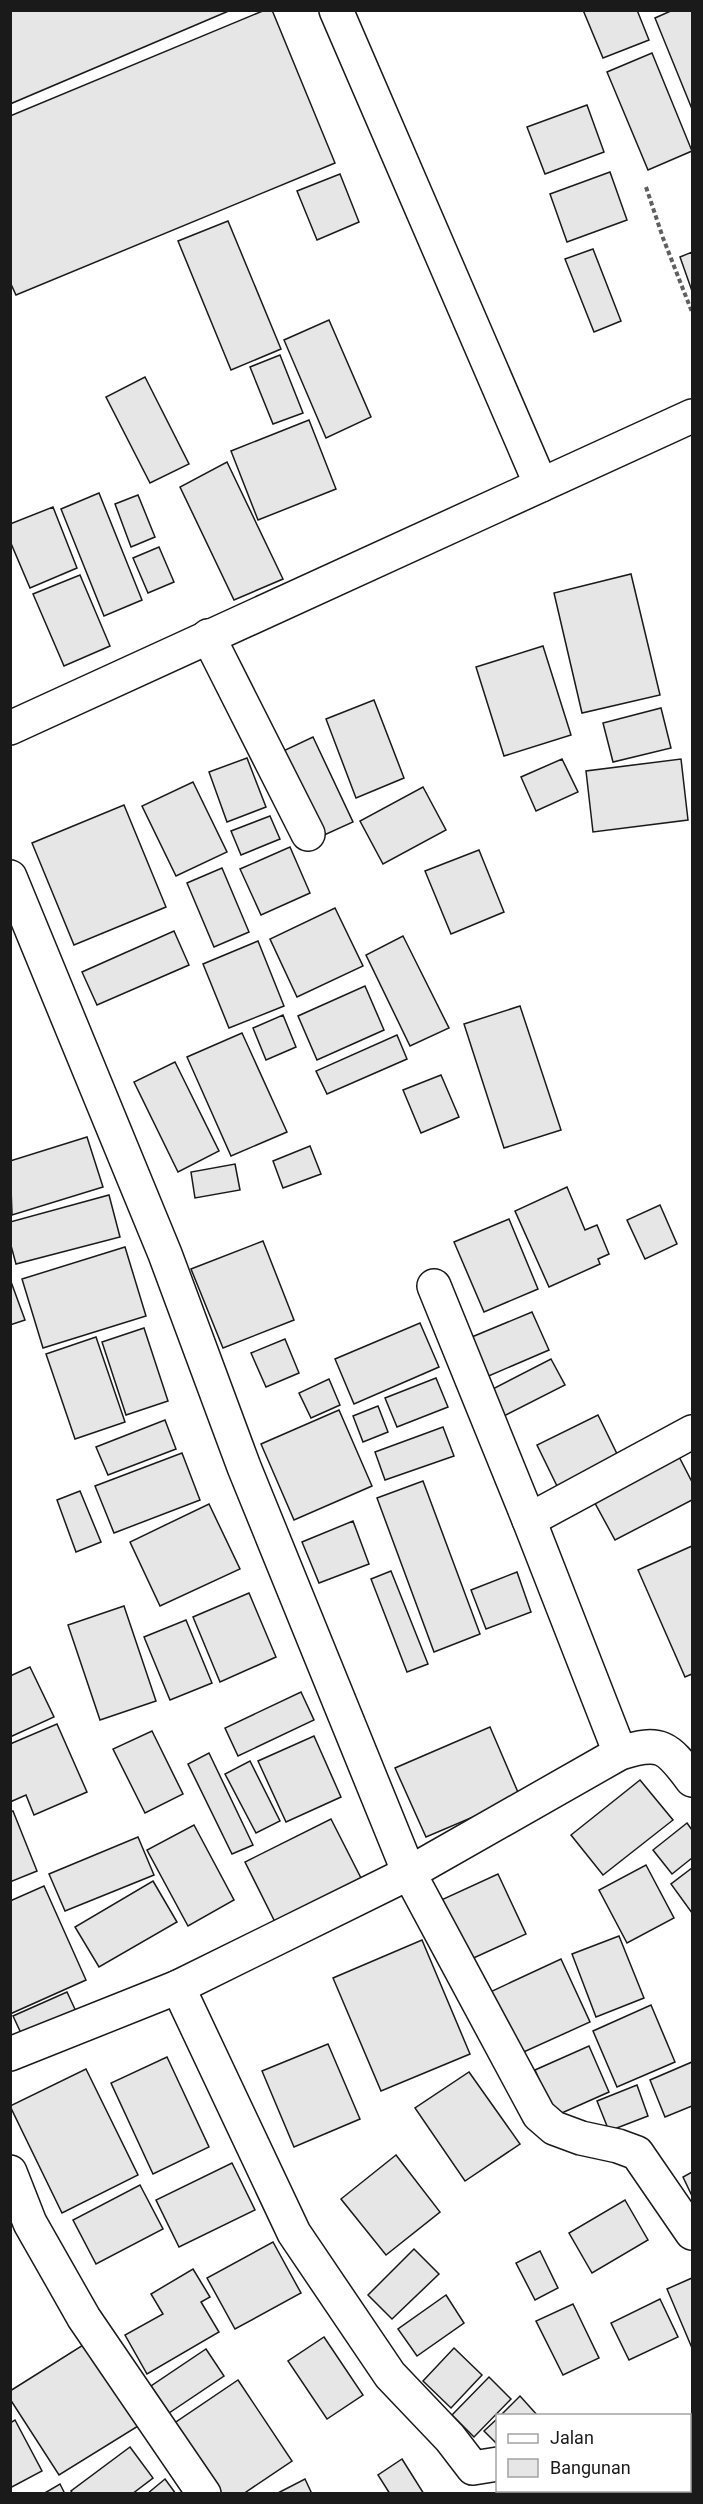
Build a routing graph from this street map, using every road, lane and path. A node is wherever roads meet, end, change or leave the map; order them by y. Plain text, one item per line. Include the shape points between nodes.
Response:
1 (336, 10) edge
2 (646, 187) dead end
3 (693, 312) edge
4 (693, 416) edge
5 (541, 485) junction
6 (208, 636) junction
7 (10, 728) edge
8 (308, 834) dead end
9 (10, 877) edge
10 (434, 1286) dead end
11 (693, 1432) edge
12 (529, 1520) junction
13 (620, 1753) junction
14 (693, 1780) edge
15 (409, 1872) junction
16 (178, 1987) junction
17 (10, 2054) edge
18 (10, 2172) edge
19 (20, 2228) edge
20 (693, 2233) edge
21 (480, 2475) edge
22 (204, 2493) edge

1 - 5 main road
2 - 3 path
4 - 5 main road
5 - 6 main road
6 - 7 main road
6 - 8 main road
9 - 15 main road via 165,1254 244,1467
10 - 12 main road
11 - 12 main road
12 - 13 main road
13 - 14 main road via 655,1746 674,1755
13 - 15 main road
15 - 16 main road
15 - 20 main road via 539,2115 554,2128 572,2135 637,2153
16 - 17 main road
16 - 21 main road via 294,2233 390,2375
18 - 19 main road
19 - 22 main road

